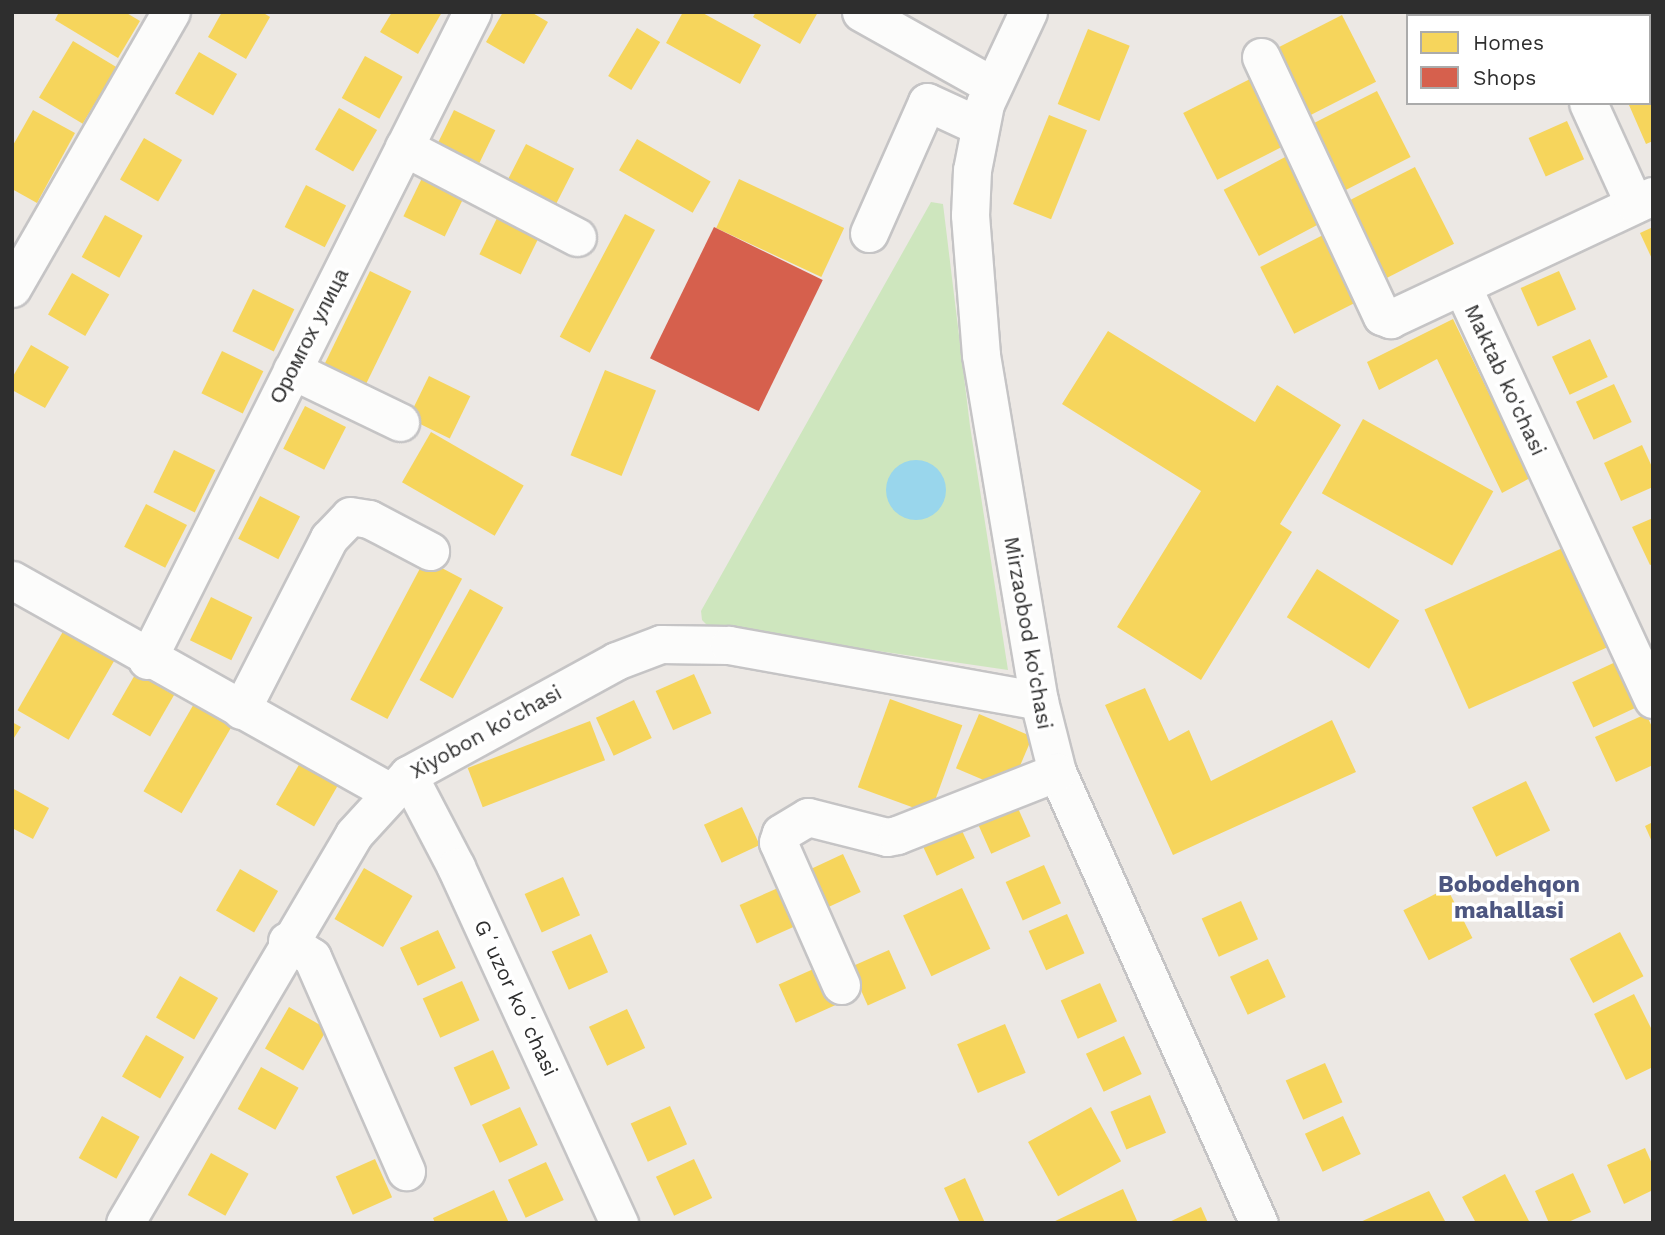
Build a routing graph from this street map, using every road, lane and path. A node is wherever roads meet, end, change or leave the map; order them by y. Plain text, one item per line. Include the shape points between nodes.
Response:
1 (171, 12) edge
2 (472, 12) edge
3 (861, 12) edge
4 (1028, 12) edge
5 (925, 48) junction
6 (1261, 57) dead end
7 (991, 85) junction
8 (927, 103) junction
9 (1589, 105) edge
10 (979, 126) junction
11 (404, 147) junction
12 (1644, 200) edge
13 (869, 233) dead end
14 (577, 237) dead end
15 (1462, 286) junction
16 (12, 288) edge
17 (292, 370) junction
18 (400, 422) dead end
19 (430, 551) dead end
20 (12, 580) edge
21 (147, 660) junction
22 (1653, 699) edge
23 (1039, 701) junction
24 (240, 710) junction
25 (1057, 772) junction
26 (398, 783) junction
27 (287, 941) junction
28 (841, 985) dead end
29 (406, 1171) dead end
30 (125, 1223) edge
31 (619, 1223) edge
32 (1259, 1223) edge

1 - 16 street
2 - 11 street, Оромгох улица
3 - 5 street
4 - 7 street, Mirzaobod ko'chasi
5 - 7 street
5 - 8 street
6 - 15 street, Maktab ko'chasi via 1382,316 1404,316
7 - 10 street, Mirzaobod ko'chasi
8 - 10 street
8 - 13 street
9 - 12 street
10 - 23 street, Mirzaobod ko'chasi via 970,215 973,283
11 - 14 street
11 - 17 street, Оромгох улица
12 - 15 street
15 - 22 street, Maktab ko'chasi
17 - 18 street
17 - 21 street, Оромгох улица
19 - 24 street via 369,519 350,516 329,538
20 - 21 street
21 - 24 street
23 - 25 street, Mirzaobod ko'chasi
23 - 26 street, Xiyobon ko'chasi via 729,645 661,644 616,661
24 - 26 street
25 - 28 street via 897,835 887,837 808,817 781,833 778,842
25 - 32 street, Mirzaobod ko'chasi
26 - 27 street, Xiyobon ko'chasi via 354,834
26 - 31 street, Gʻuzor koʻchasi via 456,867
27 - 29 street via 312,957
27 - 30 street, Xiyobon ko'chasi

